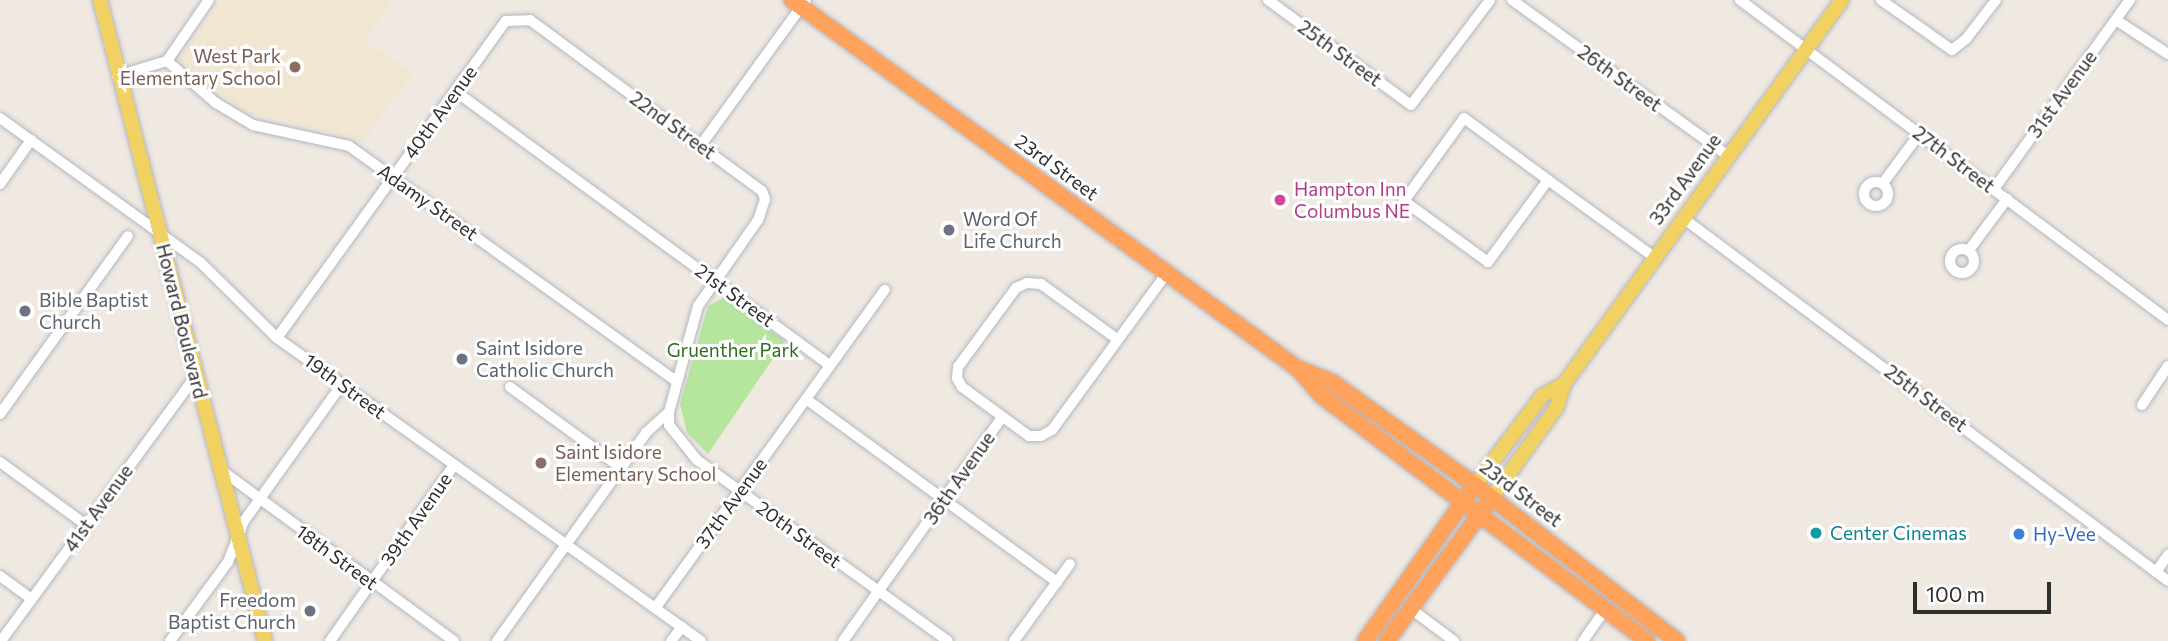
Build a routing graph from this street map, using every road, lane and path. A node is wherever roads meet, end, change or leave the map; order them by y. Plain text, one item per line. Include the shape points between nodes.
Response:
1 (100, 0) edge
2 (209, 0) edge
3 (1268, 0) edge
4 (1490, 0) edge
5 (1512, 0) edge
6 (1740, 0) edge
7 (1842, 0) edge
8 (1881, 0) edge
9 (1996, 0) edge
10 (2130, 0) edge
11 (800, 2) edge
12 (2116, 20) junction
13 (542, 29) joint
14 (1807, 48) junction
15 (2168, 54) edge
16 (167, 61) junction
17 (117, 76) junction
18 (455, 91) junction
19 (0, 118) edge
20 (1920, 134) junction
21 (31, 140) junction
22 (701, 145) junction
23 (1728, 156) junction
24 (393, 177) junction
25 (1548, 180) junction
26 (1884, 183) dead end
27 (0, 184) edge
28 (1994, 189) junction
29 (2007, 199) junction
30 (1683, 218) junction
31 (160, 233) junction
32 (128, 236) dead end
33 (1969, 250) dead end
34 (1654, 257) junction
35 (1167, 273) junction
36 (714, 279) junction
37 (885, 289) dead end
38 (2168, 320) edge
39 (277, 338) junction
40 (1117, 339) junction
41 (831, 365) junction
42 (2168, 366) edge
43 (1297, 368) junction
44 (196, 376) junction
45 (675, 380) junction
46 (342, 384) junction
47 (1564, 384) junction
48 (510, 387) dead end
49 (806, 399) junction
50 (2142, 405) dead end
51 (669, 412) junction
52 (0, 414) edge
53 (1002, 417) junction
54 (0, 462) edge
55 (454, 465) junction
56 (621, 467) junction
57 (221, 470) junction
58 (1475, 485) junction
59 (740, 491) junction
60 (1492, 497) junction
61 (259, 499) junction
62 (943, 500) junction
63 (1463, 502) junction
64 (1480, 514) junction
65 (86, 525) junction
66 (236, 537) junction
67 (565, 545) junction
68 (2168, 555) edge
69 (1070, 564) dead end
70 (2156, 572) junction
71 (0, 576) edge
72 (2168, 581) edge
73 (372, 582) junction
74 (1057, 582) junction
75 (878, 590) junction
76 (32, 599) junction
77 (656, 607) junction
78 (1411, 609) junction
79 (1605, 609) junction
80 (682, 626) junction
81 (1, 641) edge
82 (170, 641) edge
83 (265, 641) edge
84 (330, 641) edge
85 (454, 641) edge
86 (497, 641) edge
87 (671, 641) edge
88 (701, 641) edge
89 (842, 641) edge
90 (948, 641) edge
91 (1014, 641) edge
92 (1365, 641) edge
93 (1387, 641) edge
94 (1454, 641) edge
95 (1583, 641) edge
96 (1647, 641) edge
97 (1676, 641) edge

1 - 17 main road, Howard Boulevard
2 - 16 street
3 - 4 street, 25th Street via 1411,105
5 - 23 street, 26th Street
6 - 14 street, 27th Street
7 - 14 main road, 33rd Avenue
8 - 9 street via 1952,50
10 - 12 street, 31st Avenue
11 - 22 street
11 - 35 highway, 23rd Street
12 - 15 street
12 - 28 street, 31st Avenue
13 - 18 street, 40th Avenue via 525,19 506,21
13 - 22 street, 22nd Street
14 - 20 street, 27th Street
14 - 23 main road, 33rd Avenue
16 - 17 street
16 - 24 street, Adamy Street via 216,103 253,125 349,146
17 - 31 main road, Howard Boulevard
18 - 24 street, 40th Avenue
18 - 36 street, 21st Street
19 - 21 street, 19th Street
20 - 26 street
20 - 28 street, 27th Street
21 - 27 street
21 - 31 street, 19th Street
22 - 36 street, 22nd Street via 762,191 763,206
23 - 30 main road, 33rd Avenue
24 - 39 street, 40th Avenue
24 - 45 street, Adamy Street
25 - 25 street via 1464,117 1404,201 1488,262
25 - 34 street
28 - 29 street, 27th Street
29 - 33 street
29 - 38 street, 27th Street
30 - 34 main road, 33rd Avenue
30 - 70 street, 25th Street
31 - 39 street, 19th Street via 201,263
31 - 44 main road, Howard Boulevard
32 - 52 street
34 - 47 main road, 33rd Avenue
35 - 40 street, 36th Avenue
35 - 43 highway, 23rd Street
36 - 41 street, 21st Street
36 - 45 street, 22nd Street via 698,306
37 - 41 street
39 - 46 street, 19th Street
40 - 53 street, 36th Avenue via 1052,430 1029,436
40 - 53 street via 1041,284 1016,288 958,367 962,387
41 - 49 street
42 - 50 street
43 - 58 highway, 23rd Street via 1332,382
43 - 63 highway, 23rd Street via 1322,396
44 - 57 main road, Howard Boulevard
44 - 65 street, 41st Avenue
45 - 51 street, 22nd Street
46 - 55 street, 19th Street
46 - 61 street
47 - 58 main road, 33rd Avenue via 1542,396
47 - 60 main road, 33rd Avenue via 1557,407
48 - 56 street
49 - 59 street, 37th Avenue
49 - 62 street
51 - 56 street
51 - 59 street, 20th Street via 669,425 697,460
53 - 62 street, 36th Avenue
54 - 65 street
55 - 67 street, 19th Street
55 - 73 street, 39th Avenue
56 - 67 street
57 - 61 street, 18th Street
57 - 66 main road, Howard Boulevard
58 - 60 highway, 23rd Street
58 - 63 highway, 33rd Avenue
59 - 75 street, 20th Street
59 - 77 street, 37th Avenue
60 - 64 highway, 33rd Avenue
60 - 97 highway, 23rd Street
61 - 66 street
61 - 73 street, 18th Street
62 - 74 street
62 - 75 street, 36th Avenue
63 - 64 highway, 23rd Street
63 - 92 highway, 33rd Avenue
64 - 78 highway, 33rd Avenue
64 - 79 highway, 23rd Street
65 - 76 street, 41st Avenue
66 - 82 street via 228,562
66 - 83 main road, Howard Boulevard
67 - 77 street, 19th Street
67 - 86 street
68 - 70 street
69 - 74 street
70 - 72 street, 25th Street
71 - 76 street
73 - 84 street, 39th Avenue
73 - 85 street, 18th Street
74 - 91 street
75 - 89 street, 36th Avenue
75 - 90 street, 20th Street
76 - 81 street, 41st Avenue
77 - 80 street, 19th Street
78 - 93 highway, 33rd Avenue
78 - 94 street
79 - 95 street
79 - 96 highway, 23rd Street
80 - 87 street
80 - 88 street, 19th Street

